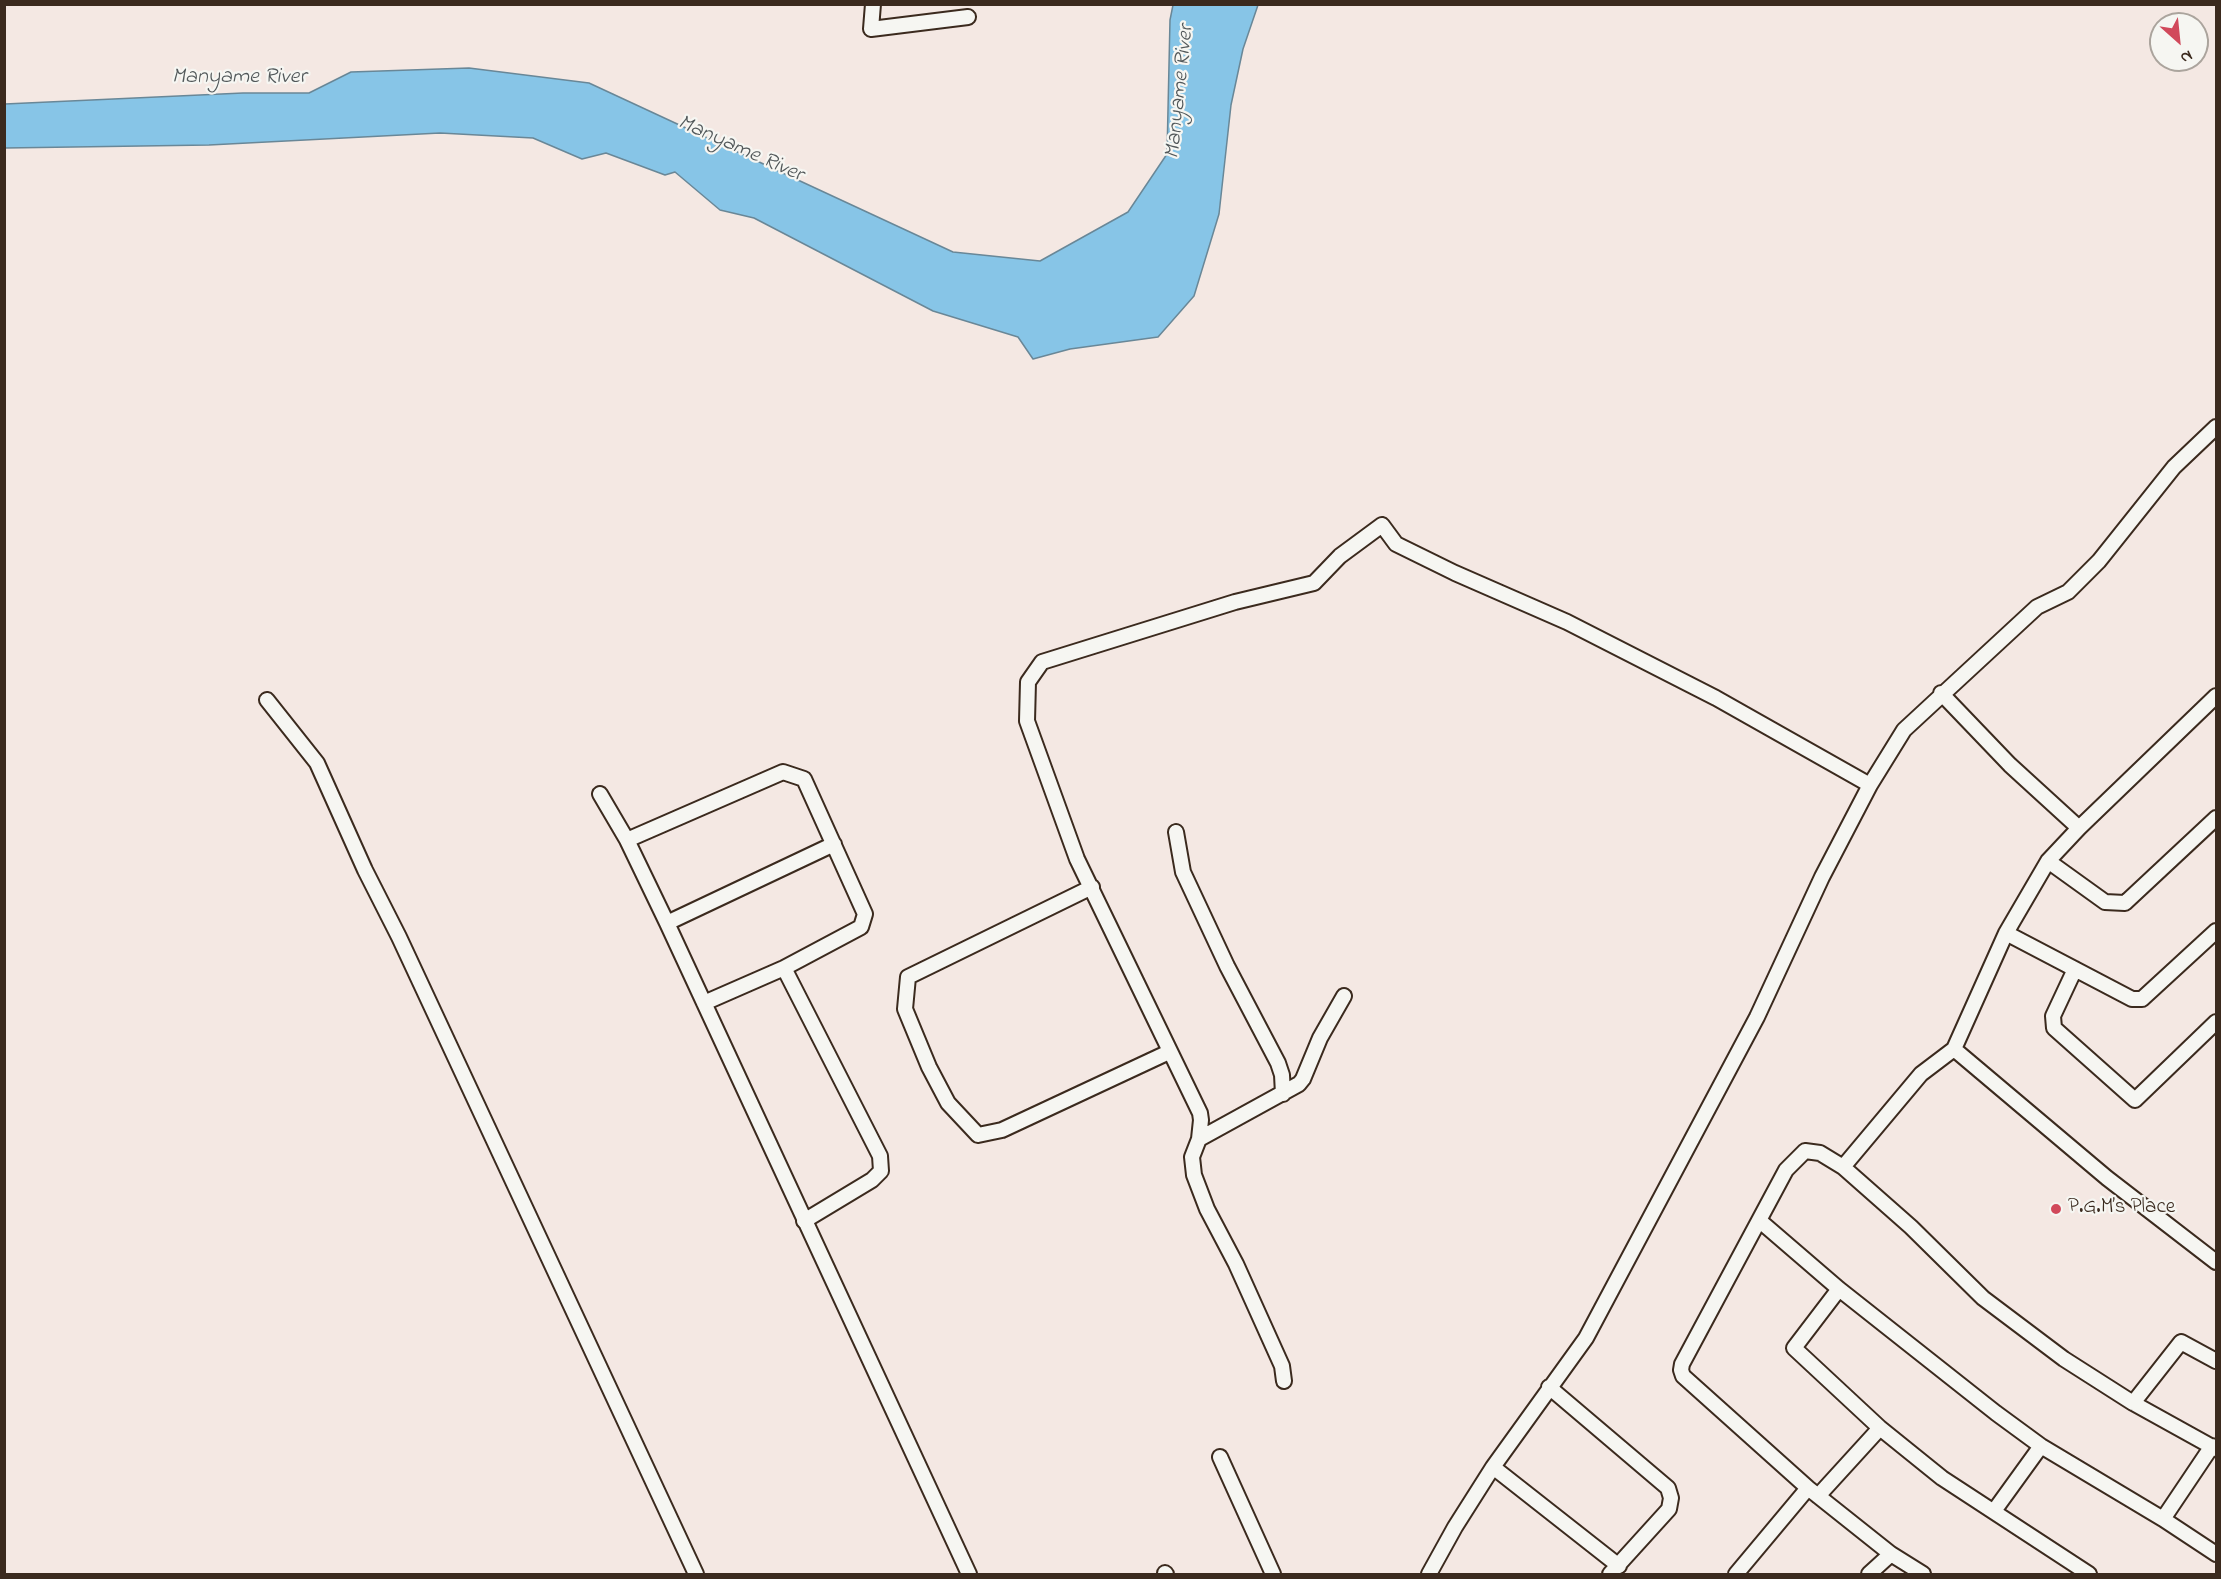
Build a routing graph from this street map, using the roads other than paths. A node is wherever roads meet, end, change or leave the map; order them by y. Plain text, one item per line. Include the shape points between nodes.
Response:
1 (873, 4) edge
2 (968, 17) dead end
3 (2217, 427) edge
4 (1941, 693) junction
5 (2217, 696) edge
6 (267, 700) dead end
7 (1870, 785) junction
8 (600, 794) dead end
9 (2217, 818) edge
10 (2079, 828) junction
11 (1176, 832) dead end
12 (627, 840) junction
13 (834, 844) junction
14 (2048, 861) junction
15 (1092, 887) junction
16 (667, 923) junction
17 (2217, 931) edge
18 (2006, 933) junction
19 (784, 968) junction
20 (2075, 969) junction
21 (1344, 996) dead end
22 (704, 1003) junction
23 (2217, 1022) edge
24 (1954, 1049) junction
25 (1169, 1052) junction
26 (1283, 1094) junction
27 (1199, 1139) junction
28 (1843, 1167) junction
29 (804, 1221) junction
30 (1760, 1221) junction
31 (2217, 1262) edge
32 (1839, 1289) junction
33 (2217, 1361) edge
34 (1284, 1381) dead end
35 (1549, 1387) junction
36 (2133, 1402) junction
37 (1880, 1428) junction
38 (2041, 1446) junction
39 (2214, 1448) edge
40 (1220, 1457) dead end
41 (1493, 1467) junction
42 (1813, 1492) junction
43 (1994, 1511) junction
44 (2163, 1519) junction
45 (1891, 1554) junction
46 (2217, 1554) edge
47 (1614, 1570) edge
48 (696, 1575) edge
49 (969, 1575) edge
50 (1274, 1575) edge
51 (1429, 1575) edge
52 (1736, 1575) edge
53 (1869, 1575) edge
54 (1923, 1575) edge
55 (2089, 1575) edge

1 - 2 street via 871,28
3 - 4 street via 2174,467 2099,561 2068,592 2037,607
4 - 7 street via 1905,730
4 - 10 street via 2010,765
5 - 10 street
6 - 48 street via 317,763
7 - 15 street via 1716,698 1548,612 1396,544 1382,525 1340,556 1314,583 1235,602 1042,662 1028,682 1027,721 1077,859
7 - 35 street via 1757,1017 1586,1338
8 - 12 street
9 - 14 street via 2126,903 2105,902
10 - 14 street
11 - 26 street via 1183,872 1278,1064
12 - 13 street via 783,772 804,779
12 - 16 street
13 - 16 street
13 - 19 street via 865,914 861,927
14 - 18 street
15 - 25 street
15 - 25 street via 908,977 905,1010 929,1067 948,1103 978,1135 1002,1130
16 - 22 street
17 - 20 street via 2142,999 2132,999
18 - 20 street
18 - 24 street
19 - 22 street
19 - 29 street via 880,1156 881,1171 872,1180
20 - 23 street via 2053,1016 2054,1028 2135,1100
21 - 26 street via 1303,1079
22 - 29 street
24 - 28 street via 1921,1074
24 - 31 street via 2107,1178
25 - 27 street via 1200,1113
26 - 27 street
27 - 34 street via 1192,1157 1194,1175 1282,1366
28 - 30 street via 1820,1153 1805,1151 1786,1170
28 - 36 street via 1983,1298 2064,1359
29 - 49 street
30 - 32 street
30 - 42 street via 1681,1370 1683,1376
32 - 37 street via 1794,1347
32 - 38 street
33 - 36 street via 2181,1342
35 - 41 street
35 - 47 street via 1668,1488 1669,1509
36 - 39 street
37 - 42 street
37 - 43 street via 1942,1478
38 - 43 street
38 - 44 street
39 - 44 street
40 - 50 street
41 - 47 street
41 - 51 street
42 - 45 street
42 - 52 street
43 - 55 street
44 - 46 street
45 - 53 street
45 - 54 street

